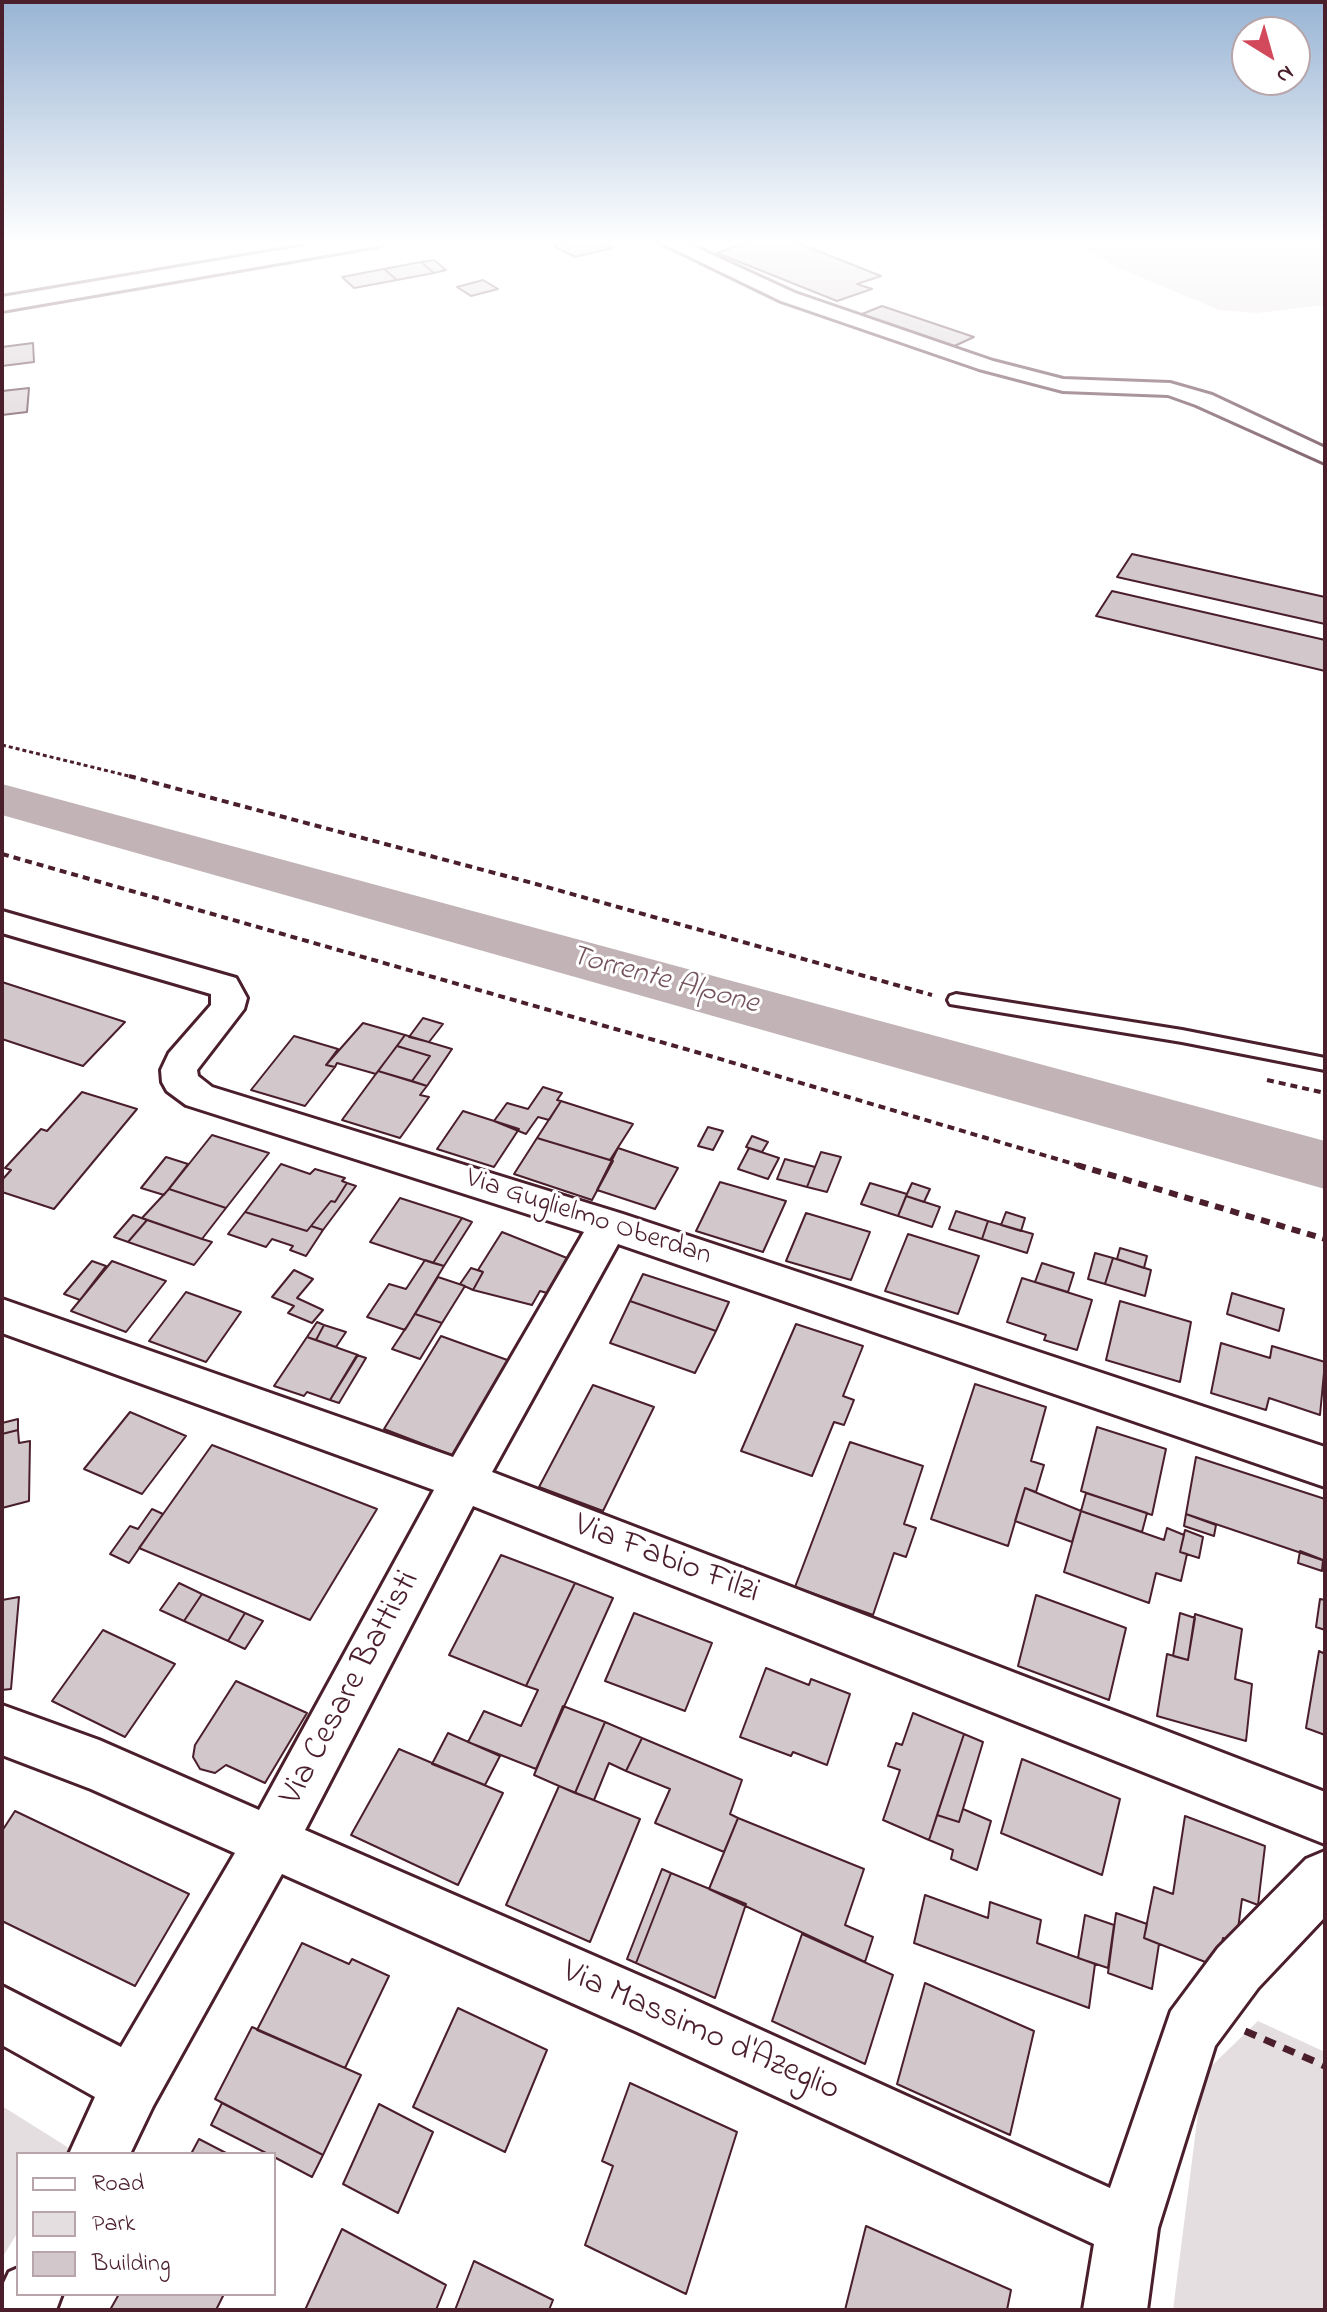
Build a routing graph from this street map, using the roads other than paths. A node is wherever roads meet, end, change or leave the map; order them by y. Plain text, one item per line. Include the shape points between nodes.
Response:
1 (936, 348) edge
2 (1325, 456) edge
3 (2, 922) edge
4 (956, 1000) dead end
5 (1325, 1064) edge
6 (609, 1225) junction
7 (2, 1316) edge
8 (1325, 1467) edge
9 (463, 1481) junction
10 (2, 1730) edge
11 (1325, 1818) edge
12 (270, 1843) junction
13 (1325, 1878) edge
14 (2, 2014) edge
15 (132, 2085) junction
16 (100, 2152) edge
17 (1127, 2228) junction
18 (1115, 2310) edge

1 - 2 street via 1063,385 1170,389
3 - 6 street, Via Guglielmo Oberdan via 224,986 230,998 227,1009 179,1070 180,1082 199,1096
4 - 5 lane
6 - 8 street, Via Guglielmo Oberdan
6 - 9 street, Via Cesare Battisti
7 - 9 street, Via Fabio Filzi
9 - 11 street, Via Fabio Filzi
9 - 12 street, Via Cesare Battisti
10 - 12 street, Via Massimo d'Azeglio via 99,1766
12 - 15 street, Via Cesare Battisti
12 - 17 street, Via Massimo d'Azeglio via 669,2017
13 - 17 street via 1238,1968 1191,2031
14 - 15 street
15 - 16 street, Via Cesare Battisti
17 - 18 street

